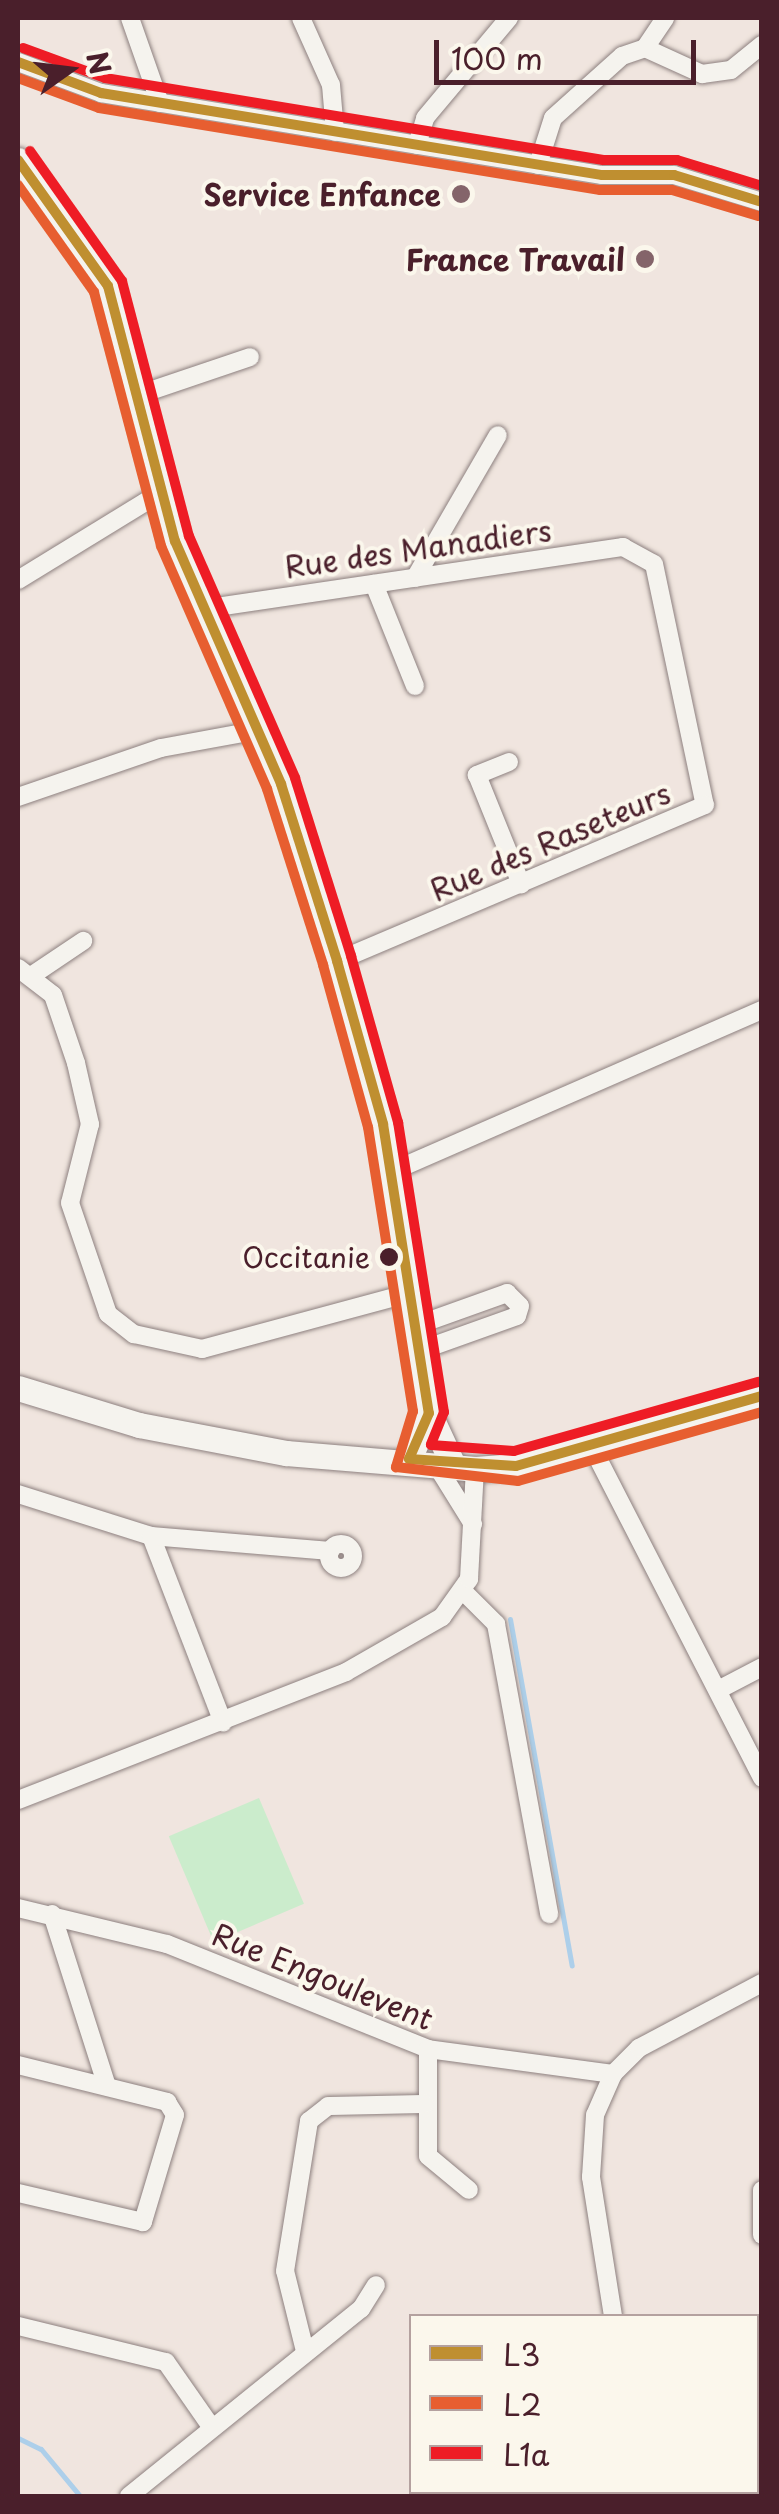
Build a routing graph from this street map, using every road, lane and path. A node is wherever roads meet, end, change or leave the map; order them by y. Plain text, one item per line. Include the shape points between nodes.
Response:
1 (130, 18) edge
2 (301, 18) edge
3 (508, 18) edge
4 (664, 18) edge
5 (762, 45) edge
6 (645, 48) junction
7 (18, 62) edge
8 (160, 103) junction
9 (336, 132) junction
10 (416, 145) junction
11 (18, 160) edge
12 (538, 165) junction
13 (762, 202) edge
14 (250, 357) dead end
15 (140, 394) junction
16 (498, 435) dead end
17 (160, 493) junction
18 (642, 550) joint
19 (415, 578) junction
20 (18, 580) edge
21 (374, 584) junction
22 (203, 609) junction
23 (415, 686) dead end
24 (254, 732) junction
25 (508, 762) dead end
26 (18, 798) edge
27 (521, 884) junction
28 (83, 941) dead end
29 (337, 961) junction
30 (24, 972) edge
31 (762, 1010) edge
32 (391, 1172) junction
33 (410, 1293) junction
34 (417, 1338) junction
35 (18, 1388) edge
36 (762, 1396) edge
37 (429, 1413) junction
38 (592, 1447) junction
39 (409, 1460) junction
40 (454, 1466) junction
41 (18, 1494) edge
42 (474, 1524) junction
43 (151, 1536) junction
44 (330, 1551) dead end
45 (462, 1592) junction
46 (762, 1667) edge
47 (720, 1689) junction
48 (223, 1723) junction
49 (762, 1778) edge
50 (18, 1800) edge
51 (18, 1908) edge
52 (52, 1914) junction
53 (549, 1914) dead end
54 (762, 1983) edge
55 (428, 2049) junction
56 (18, 2064) edge
57 (612, 2074) junction
58 (108, 2086) junction
59 (425, 2104) junction
60 (469, 2190) dead end
61 (762, 2190) edge
62 (18, 2193) edge
63 (762, 2235) edge
64 (376, 2284) dead end
65 (613, 2314) edge
66 (18, 2326) edge
67 (306, 2350) junction
68 (212, 2428) junction
69 (130, 2496) edge

1 - 8 street
2 - 9 street via 331,86
3 - 10 street via 426,118
4 - 6 street
5 - 6 street via 730,70 702,74
6 - 12 street via 622,56 553,118
7 - 8 street
8 - 9 street
9 - 10 street
10 - 12 street
11 - 15 street via 108,286
12 - 13 street via 674,176
14 - 15 street
15 - 17 street
16 - 19 street
17 - 20 street
17 - 22 street
18 - 19 street, Rue des Manadiers
18 - 27 street, Rue des Raseteurs via 654,564 706,805
19 - 21 street, Rue des Manadiers
21 - 22 street, Rue des Manadiers
21 - 23 street
22 - 24 street
24 - 26 street via 162,748
24 - 29 street via 281,784
25 - 27 street via 477,775
27 - 29 street, Rue des Raseteurs
28 - 30 street
29 - 32 street
30 - 33 street via 53,995 90,1124 70,1203 108,1314 134,1334 202,1349
31 - 32 street
32 - 33 street
33 - 34 street
34 - 34 street via 517,1316 520,1306 507,1293
34 - 37 street
35 - 39 street via 140,1425 286,1453
36 - 38 street
37 - 39 street
37 - 40 street
38 - 40 street
38 - 47 street
39 - 40 street
40 - 42 street
40 - 42 street
41 - 43 street
42 - 45 street
43 - 44 street
43 - 48 street
45 - 48 street via 392,1648
45 - 53 street via 496,1624
46 - 47 street
47 - 49 street
48 - 50 street
51 - 52 street, Rue Engoulevent
52 - 55 street, Rue Engoulevent via 167,1944
52 - 58 street
54 - 57 street via 639,2048
55 - 57 street, Rue Engoulevent
55 - 59 street
56 - 58 street
57 - 65 street via 596,2114 591,2177
58 - 62 street via 167,2102 175,2115 143,2222
59 - 60 street via 432,2168
59 - 67 street via 328,2106 309,2121 285,2271
61 - 63 street
64 - 67 street via 361,2309
66 - 68 street via 166,2362
67 - 68 street
68 - 69 street

